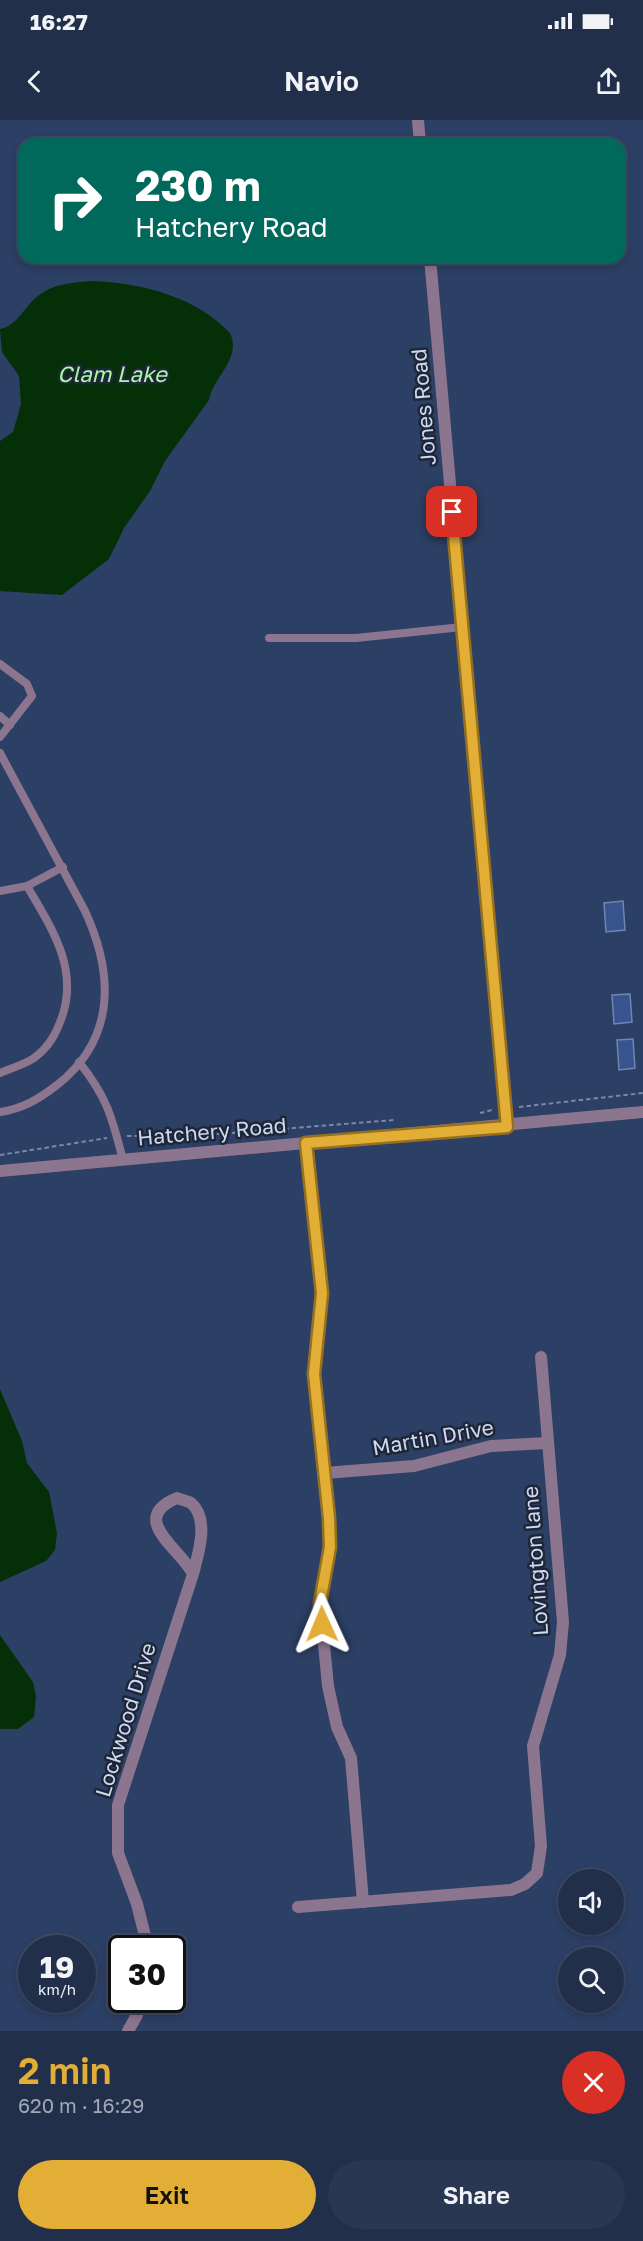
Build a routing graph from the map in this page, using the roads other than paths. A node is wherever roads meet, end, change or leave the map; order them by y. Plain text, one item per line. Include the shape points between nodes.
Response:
1 (418, 120) edge
2 (420, 138) edge
3 (431, 264) edge
4 (462, 627) junction
5 (269, 638) dead end
6 (0, 664) edge
7 (0, 716) edge
8 (10, 725) junction
9 (0, 737) edge
10 (0, 753) edge
11 (63, 867) junction
12 (27, 886) junction
13 (0, 891) edge
14 (79, 1062) junction
15 (0, 1072) edge
16 (0, 1112) edge
17 (643, 1112) edge
18 (507, 1127) junction
19 (306, 1143) junction
20 (123, 1160) junction
21 (0, 1171) edge
22 (541, 1357) dead end
23 (548, 1443) junction
24 (325, 1473) junction
25 (193, 1574) junction
26 (363, 1902) junction
27 (298, 1907) dead end
28 (145, 1935) edge
29 (137, 2013) edge
30 (128, 2031) edge

1 - 2 street
3 - 4 street, Jones Road
4 - 5 lane via 356,638
4 - 18 street, Jones Road
6 - 8 lane via 27,684 32,696
7 - 8 lane
8 - 9 lane
10 - 11 lane
11 - 12 lane
11 - 14 lane via 96,935 105,971 95,1044
12 - 13 lane
12 - 15 lane via 56,935 68,972 68,1001 54,1038 33,1059
14 - 16 lane via 41,1098 16,1110
14 - 20 lane via 100,1089
17 - 18 street, Hatchery Road
18 - 19 street, Hatchery Road
19 - 20 street, Hatchery Road
19 - 24 street via 322,1293 314,1374
20 - 21 street, Hatchery Road
22 - 23 street, Lovington lane
23 - 24 street, Martin Drive via 491,1446 414,1466
23 - 26 street, Lovington lane via 563,1622 560,1655 533,1746 541,1846 537,1873 511,1890
24 - 26 street via 330,1547 320,1603 328,1686 338,1728 351,1758
25 - 25 street, Lockwood Drive via 201,1530 198,1515 191,1503 177,1498 163,1504 156,1515 158,1530
25 - 28 street, Lockwood Drive via 118,1805 118,1853
26 - 27 street, Lovington lane
29 - 30 street

